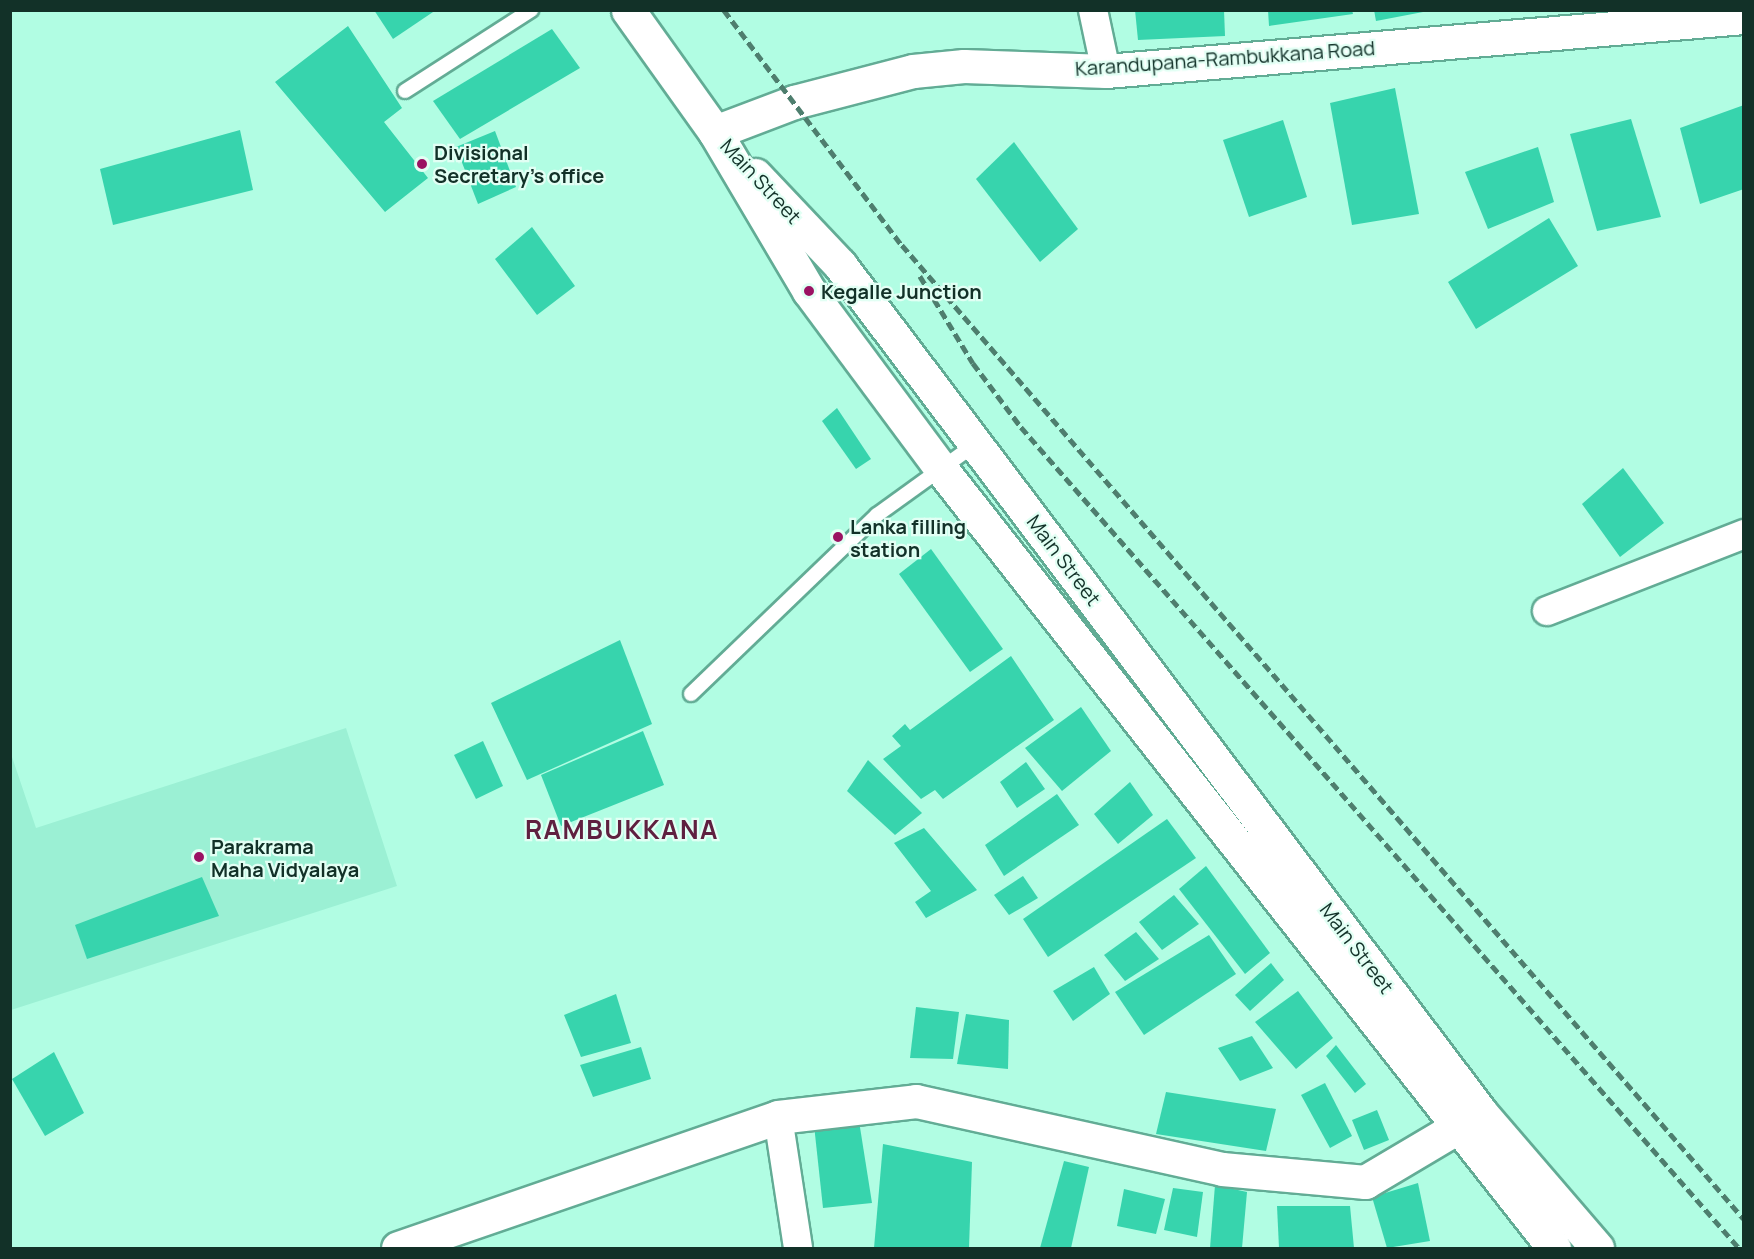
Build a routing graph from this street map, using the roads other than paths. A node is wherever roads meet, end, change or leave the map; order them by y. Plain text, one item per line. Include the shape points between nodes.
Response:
1 (531, 10) edge
2 (628, 10) edge
3 (1093, 10) edge
4 (1743, 17) edge
5 (1106, 71) junction
6 (405, 91) dead end
7 (715, 132) junction
8 (977, 443) junction
9 (942, 470) junction
10 (1743, 534) edge
11 (1547, 611) dead end
12 (691, 694) dead end
13 (778, 1117) junction
14 (1471, 1121) junction
15 (398, 1248) edge
16 (798, 1248) edge
17 (1554, 1248) edge
18 (1597, 1248) edge

1 - 6 lane
2 - 7 main road
3 - 5 street
4 - 5 main road, Karandupana-Rambukkana Road
5 - 7 main road, Karandupana-Rambukkana Road via 964,66 913,71 795,102
7 - 8 main road, Main Street via 840,265
7 - 9 main road, Main Street via 808,291
8 - 9 lane
8 - 14 main road, Main Street
9 - 12 lane via 877,515
9 - 14 main road, Main Street
10 - 11 street
13 - 14 main road via 916,1101 1222,1168 1365,1182
13 - 15 main road
13 - 16 street
14 - 17 main road, Main Street
14 - 18 main road, Main Street

